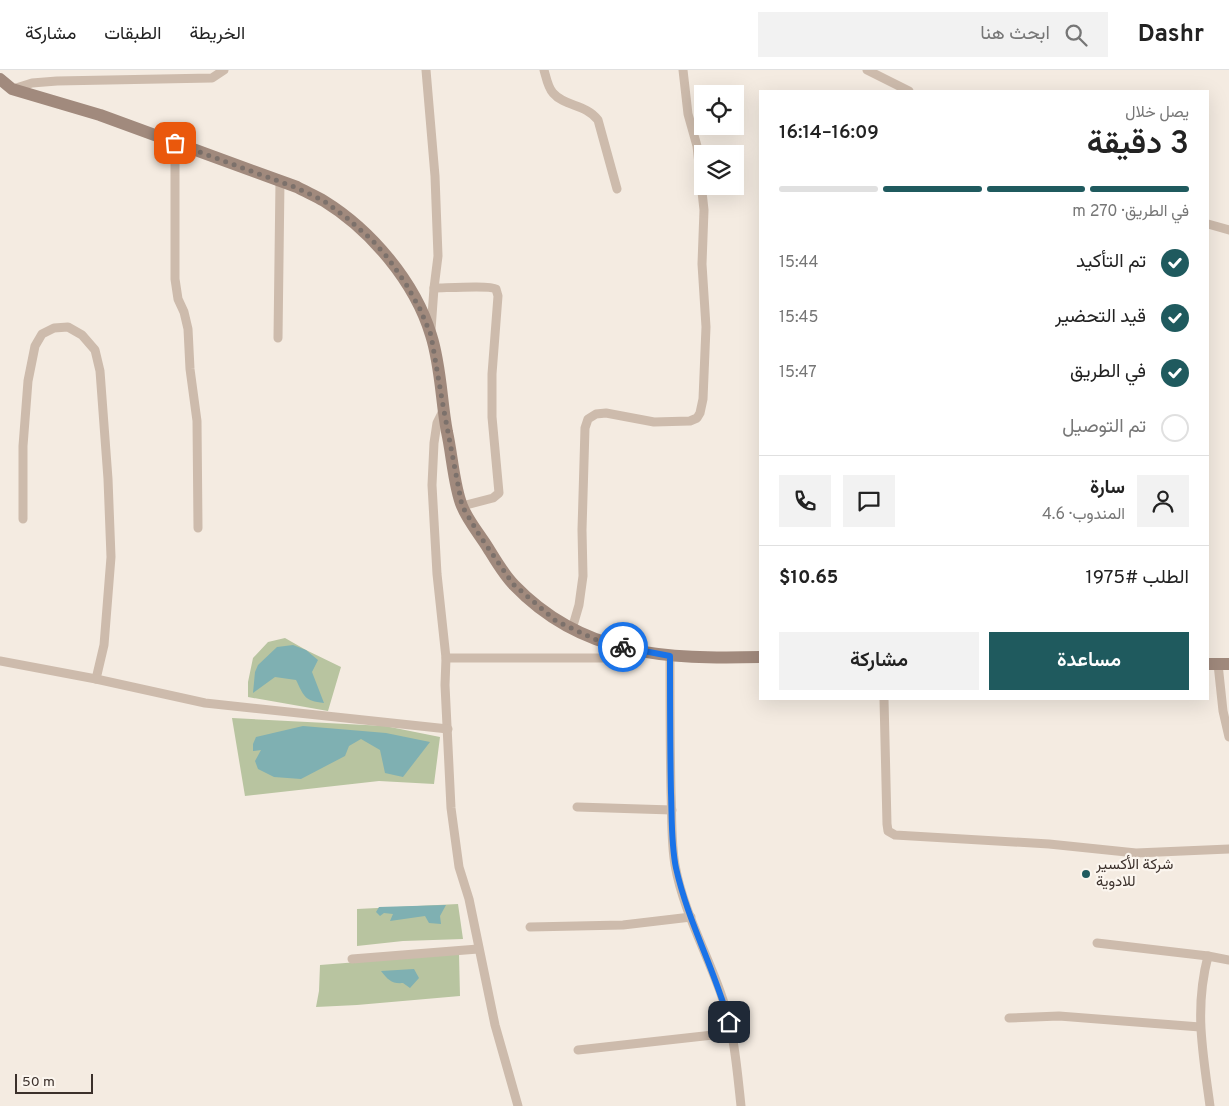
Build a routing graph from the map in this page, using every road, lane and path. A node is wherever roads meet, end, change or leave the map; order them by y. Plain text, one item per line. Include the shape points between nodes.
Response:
1 (224, 70) edge
2 (426, 70) edge
3 (544, 70) edge
4 (683, 70) edge
5 (867, 70) edge
6 (0, 79) edge
7 (12, 89) junction
8 (907, 90) edge
9 (175, 143) junction
10 (280, 181) junction
11 (617, 189) dead end
12 (1209, 224) edge
13 (1229, 230) edge
14 (434, 288) junction
15 (431, 335) junction
16 (278, 338) dead end
17 (444, 411) junction
18 (462, 506) junction
19 (23, 519) dead end
20 (198, 528) dead end
21 (572, 629) junction
22 (636, 650) junction
23 (670, 656) junction
24 (759, 657) edge
25 (446, 658) junction
26 (0, 661) edge
27 (1218, 664) edge
28 (96, 679) junction
29 (884, 700) edge
30 (448, 729) junction
31 (1229, 737) edge
32 (577, 807) dead end
33 (672, 810) junction
34 (1229, 849) edge
35 (691, 917) junction
36 (530, 927) dead end
37 (1097, 943) dead end
38 (478, 950) junction
39 (1208, 956) junction
40 (352, 959) dead end
41 (1229, 960) edge
42 (1009, 1018) dead end
43 (1200, 1027) junction
44 (731, 1033) junction
45 (578, 1050) dead end
46 (518, 1106) edge
47 (741, 1106) edge
48 (1210, 1106) edge

1 - 7 street via 212,78 57,81
2 - 14 street via 438,256
3 - 11 street via 553,93 592,112 598,120
4 - 21 street via 688,114 697,146 704,210 704,399 700,413 690,421 654,422 606,413 588,419 585,428 583,576
5 - 8 street
6 - 7 main road
7 - 9 main road via 100,115
9 - 10 main road
9 - 20 street via 175,279 188,329 197,421
10 - 15 main road via 324,201 372,240 406,284
10 - 16 street
12 - 13 street
14 - 15 street
14 - 18 street via 491,286 498,296 492,417 499,492 493,498
15 - 17 main road
17 - 18 main road
17 - 25 street via 437,423 432,484
18 - 21 main road via 513,584 556,621
19 - 28 street via 24,437 28,381 35,346 42,334 54,328 68,327 82,335 95,350 100,370 111,557 104,646
21 - 22 main road via 601,642
22 - 23 main road
22 - 25 street via 607,658
23 - 24 main road
23 - 33 street
25 - 30 street
26 - 28 street
27 - 31 street
28 - 30 street via 205,703
29 - 34 street via 887,824 888,831 895,835 1136,853
30 - 38 street via 451,808 459,867 469,899
32 - 33 street
33 - 35 street via 675,865
35 - 36 street via 623,925
35 - 44 street via 722,996
37 - 39 street
38 - 40 street
38 - 46 street
39 - 41 street
39 - 43 street
42 - 43 street via 1060,1016
43 - 48 street
44 - 45 street
44 - 47 street

